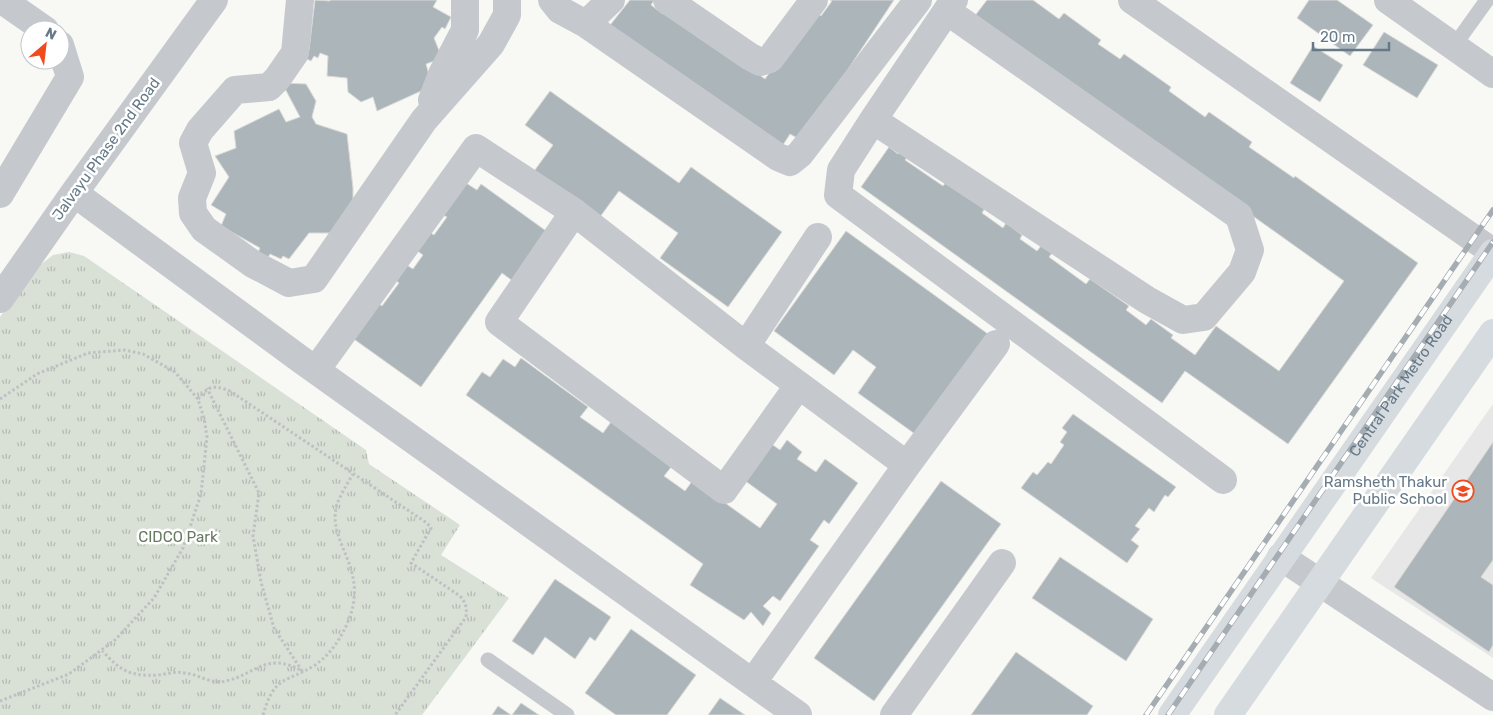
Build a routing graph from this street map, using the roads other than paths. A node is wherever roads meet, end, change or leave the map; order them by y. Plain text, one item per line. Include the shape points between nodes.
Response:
1 (2, 0) edge
2 (214, 0) edge
3 (300, 0) edge
4 (465, 0) edge
5 (508, 0) edge
6 (552, 0) edge
7 (611, 0) edge
8 (667, 0) edge
9 (814, 0) edge
10 (918, 0) edge
11 (1132, 0) edge
12 (1388, 0) edge
13 (1487, 0) edge
14 (951, 6) edge
15 (31, 20) edge
16 (586, 24) junction
17 (1454, 46) junction
18 (68, 70) edge
19 (1493, 74) edge
20 (424, 120) junction
21 (873, 120) junction
22 (74, 193) junction
23 (0, 194) edge
24 (574, 212) junction
25 (818, 237) dead end
26 (1493, 252) edge
27 (0, 299) edge
28 (1493, 333) edge
29 (996, 344) dead end
30 (746, 346) junction
31 (316, 370) junction
32 (798, 386) junction
33 (907, 465) junction
34 (1223, 480) dead end
35 (1281, 557) junction
36 (1002, 563) dead end
37 (1320, 582) junction
38 (488, 660) dead end
39 (753, 682) junction
40 (1493, 697) edge
41 (567, 715) edge
42 (798, 715) edge
43 (894, 715) edge
44 (1172, 715) edge
45 (1228, 715) edge

1 - 15 street
2 - 22 street, Jalvayu Phase 2nd Road
3 - 20 street via 295,52 277,79 269,87 235,90 200,130 193,143 202,172 192,198 192,213 204,229 253,264 289,283 314,279
4 - 20 street via 465,30 442,74
5 - 20 street via 507,15 491,44
6 - 16 street via 560,10
7 - 16 street
8 - 9 street via 760,62 770,59
10 - 16 street via 800,154 790,162 778,157
11 - 26 street
12 - 17 street
13 - 17 lane
14 - 21 street
14 - 21 street via 1240,216 1250,250 1242,272 1204,317 1183,320 1147,300
17 - 19 street
18 - 23 street via 70,77
21 - 34 street via 841,170 838,195
22 - 27 street, Jalvayu Phase 2nd Road
22 - 31 street
24 - 30 street
24 - 31 street via 476,148
24 - 32 street via 499,322 724,490
25 - 30 street
26 - 35 main road, Central Park Metro Road
28 - 37 main road
29 - 33 street
30 - 32 street
31 - 39 street
32 - 33 street
33 - 39 street
35 - 37 street
35 - 44 main road, Central Park Metro Road
36 - 43 street
37 - 40 street
37 - 45 main road
38 - 41 lane
39 - 42 street

